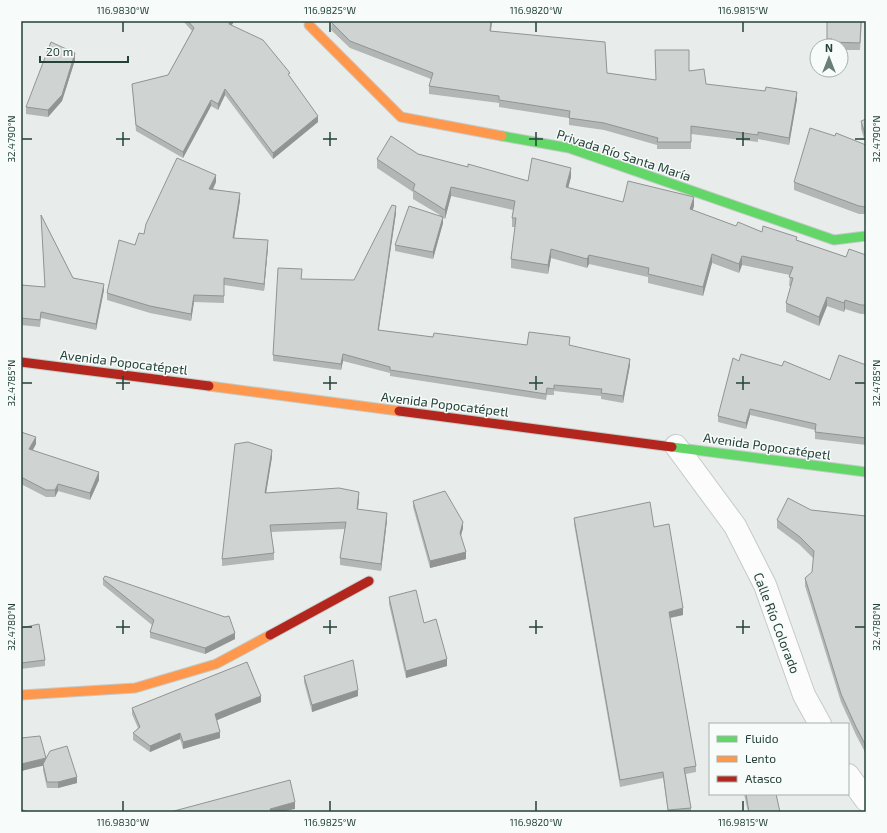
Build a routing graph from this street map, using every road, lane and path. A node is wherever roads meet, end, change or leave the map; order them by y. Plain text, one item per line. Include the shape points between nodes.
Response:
1 (310, 23) edge
2 (866, 236) edge
3 (21, 362) edge
4 (676, 446) junction
5 (866, 472) edge
6 (369, 581) dead end
7 (21, 695) edge
8 (819, 723) edge
9 (849, 776) edge
10 (866, 800) edge

1 - 2 street, Privada Río Santa María via 401,116 569,148 834,240
3 - 4 street, Avenida Popocatépetl
4 - 5 street, Avenida Popocatépetl
4 - 8 street, Calle Río Colorado via 735,526 765,585 804,696
6 - 7 street via 216,664 135,688
9 - 10 street

